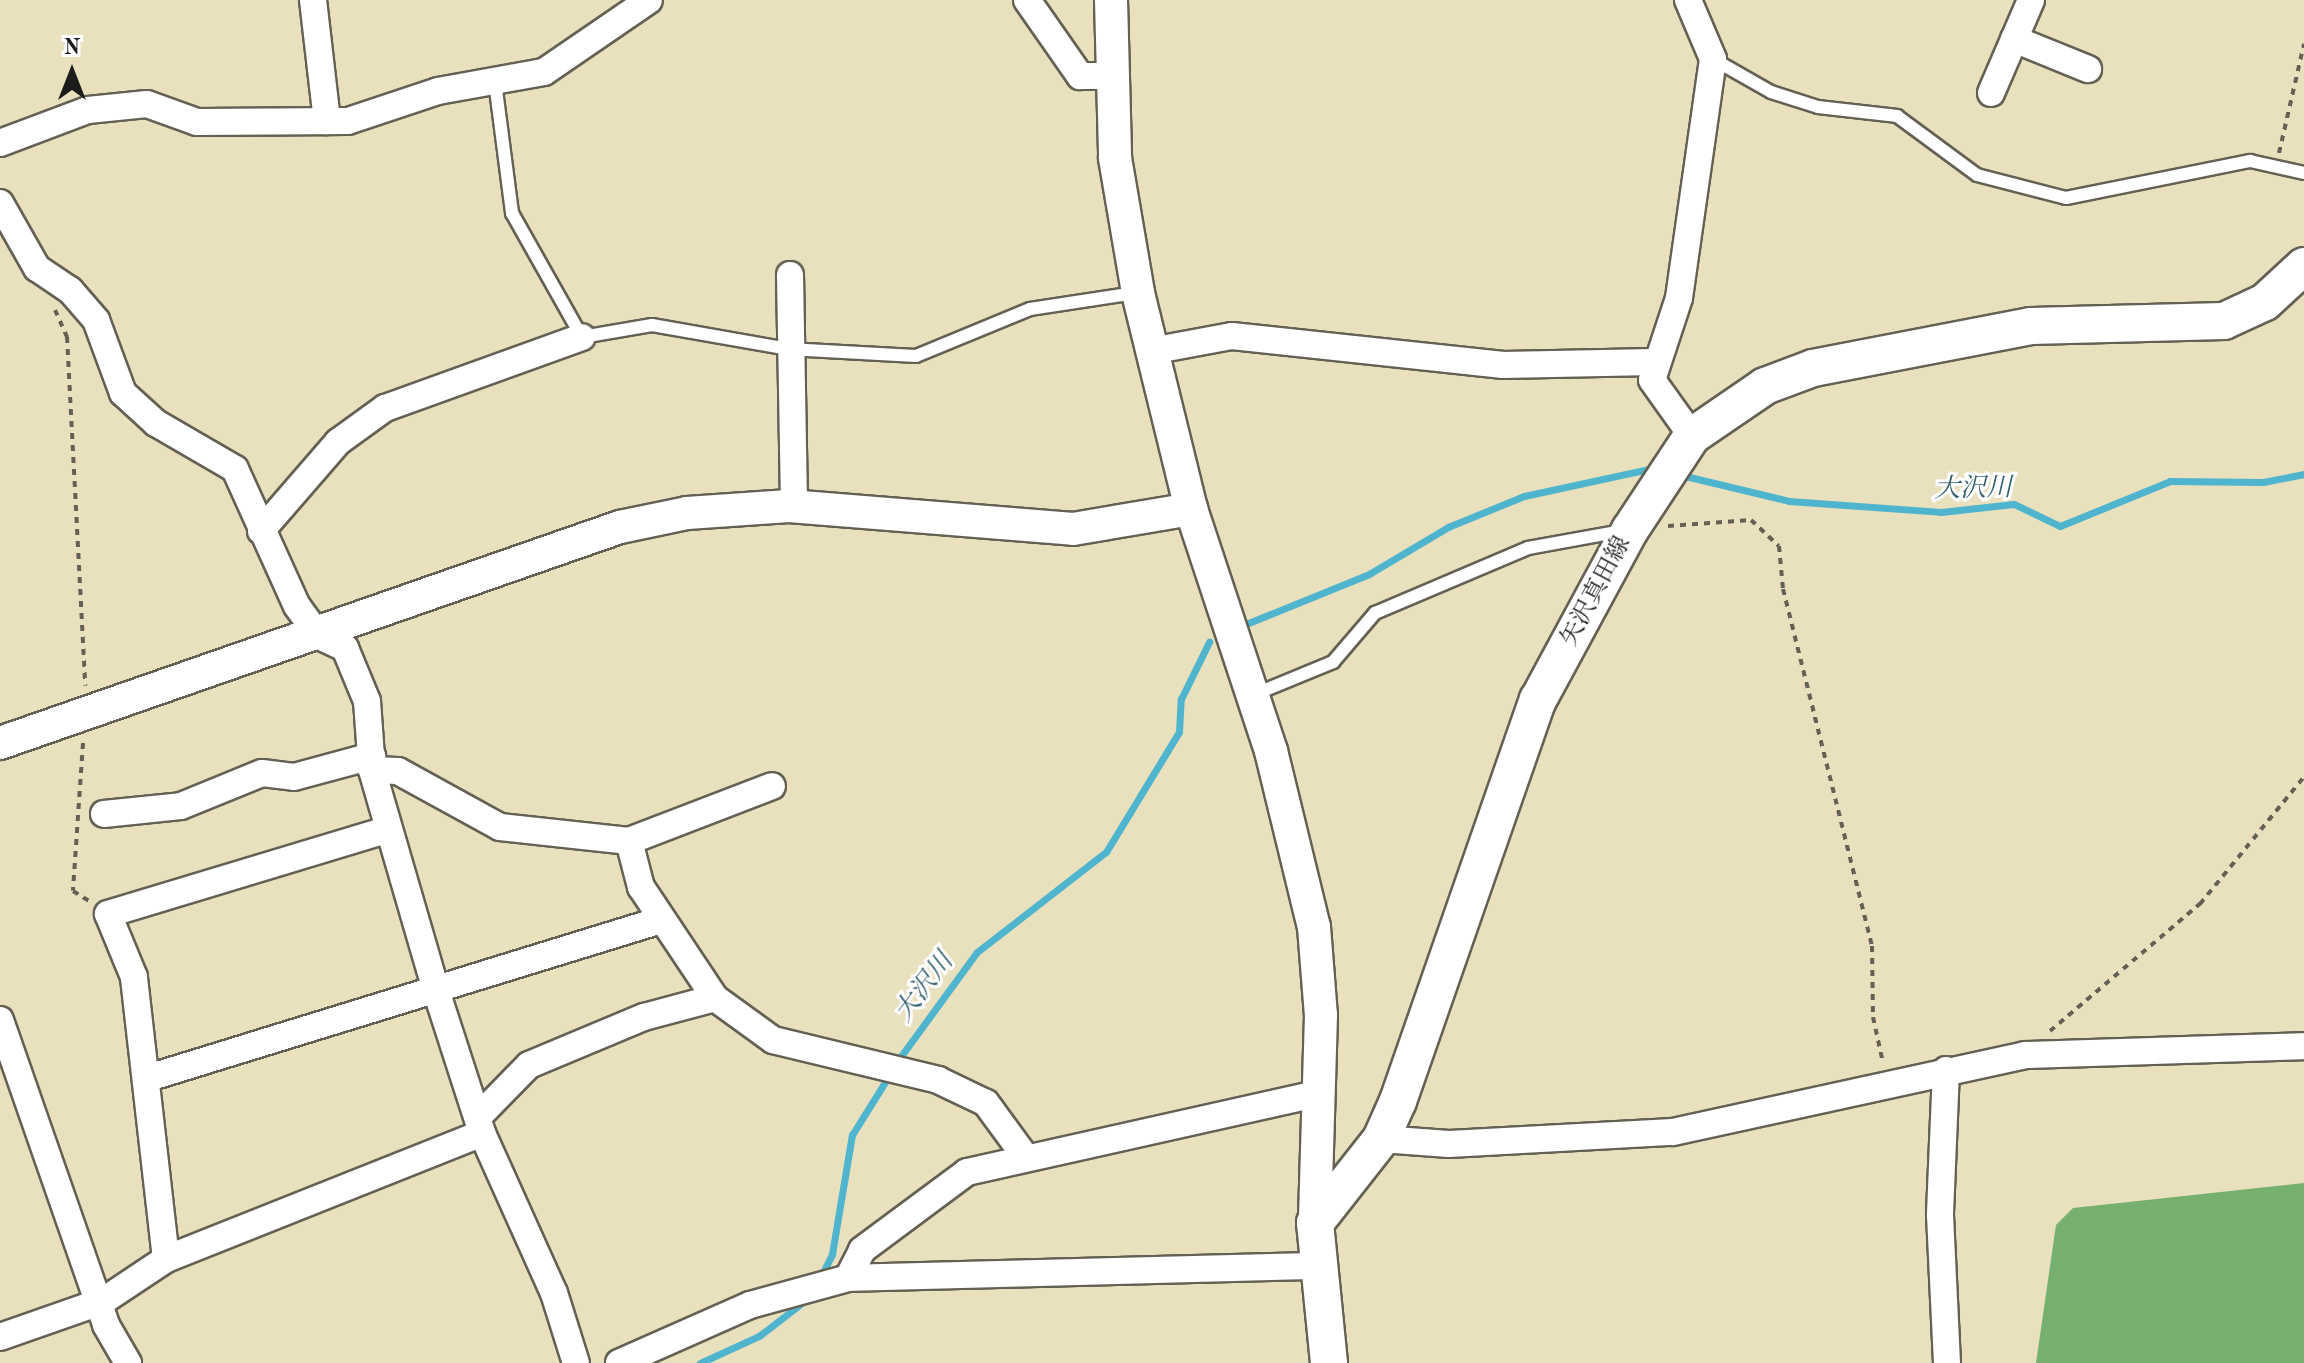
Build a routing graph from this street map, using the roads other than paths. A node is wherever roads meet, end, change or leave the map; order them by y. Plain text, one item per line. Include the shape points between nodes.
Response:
1 (313, 0) edge
2 (649, 0) edge
3 (1027, 0) edge
4 (1111, 0) edge
5 (2031, 0) edge
6 (1693, 2) edge
7 (2014, 39) junction
8 (1713, 59) junction
9 (2088, 69) dead end
10 (1111, 76) junction
11 (495, 82) junction
12 (1991, 93) dead end
13 (327, 121) junction
14 (0, 143) edge
15 (2304, 173) edge
16 (0, 203) edge
17 (2304, 266) edge
18 (790, 275) dead end
19 (1138, 293) junction
20 (582, 337) junction
21 (788, 349) junction
22 (1151, 351) junction
23 (1653, 362) junction
24 (1692, 436) junction
25 (794, 506) junction
26 (1191, 509) junction
27 (1630, 530) junction
28 (261, 531) junction
29 (319, 636) junction
30 (1253, 695) junction
31 (0, 743) edge
32 (372, 763) junction
33 (772, 786) dead end
34 (104, 814) dead end
35 (387, 830) junction
36 (629, 841) junction
37 (661, 920) junction
38 (434, 984) junction
39 (715, 998) junction
40 (1, 1023) edge
41 (2304, 1046) edge
42 (1946, 1070) junction
43 (148, 1078) junction
44 (1317, 1094) junction
45 (480, 1125) junction
46 (1381, 1139) junction
47 (1024, 1155) junction
48 (1315, 1223) junction
49 (166, 1259) junction
50 (1317, 1266) junction
51 (848, 1278) junction
52 (103, 1301) junction
53 (0, 1337) edge
54 (128, 1363) edge
55 (576, 1363) edge
56 (619, 1363) edge
57 (1329, 1363) edge
58 (1947, 1363) edge

1 - 13 street
2 - 11 street via 575,58
3 - 10 street via 1080,76
4 - 10 street
5 - 7 street
6 - 8 street
7 - 9 street
7 - 12 street
8 - 15 lane via 1771,92 1897,116 1977,175 2066,198 2250,161
8 - 23 street via 1679,298
10 - 19 street via 1115,158
11 - 13 street
11 - 20 lane via 512,213
13 - 14 street via 197,122 147,104 88,110
16 - 28 street via 37,268 70,290 96,320 123,393 156,423 235,469
17 - 24 main road, 矢沢真田線 via 2265,302 2224,321 2031,326 1813,368 1765,386
18 - 21 street
19 - 21 lane via 1030,309 916,356
19 - 22 street
20 - 21 lane via 652,325
20 - 28 street via 385,408 338,442
21 - 25 street
22 - 23 street via 1232,336 1503,365
22 - 26 street
23 - 24 street via 1655,391
24 - 27 main road, 矢沢真田線
25 - 26 street via 1000,529 1073,529
25 - 29 street via 687,513 620,527
26 - 30 street
27 - 30 lane via 1528,548 1375,613 1333,662
27 - 46 main road, 矢沢真田線 via 1538,700
28 - 29 street
29 - 31 street
29 - 32 street via 345,648 367,701
30 - 44 street via 1314,927
32 - 34 street via 294,777 262,773 181,806
32 - 35 street
32 - 36 street via 398,771 500,827
33 - 36 street
35 - 38 street
35 - 43 street via 108,914 134,977
36 - 37 street via 641,887
37 - 38 street
37 - 39 street
38 - 43 street
38 - 45 street
39 - 45 street via 644,1017 529,1065
39 - 47 street via 773,1040 938,1080 986,1103
40 - 52 street
41 - 42 street via 2025,1055
42 - 46 street via 1673,1132 1449,1144
42 - 58 street via 1940,1215
43 - 49 street
44 - 47 street
44 - 48 street
45 - 49 street
45 - 55 street via 554,1293
46 - 48 main road, 矢沢真田線
47 - 51 street via 967,1172 862,1250
48 - 50 main road
49 - 52 street
50 - 51 street
50 - 57 main road
51 - 56 street via 750,1305
52 - 53 street
52 - 54 street via 106,1325

